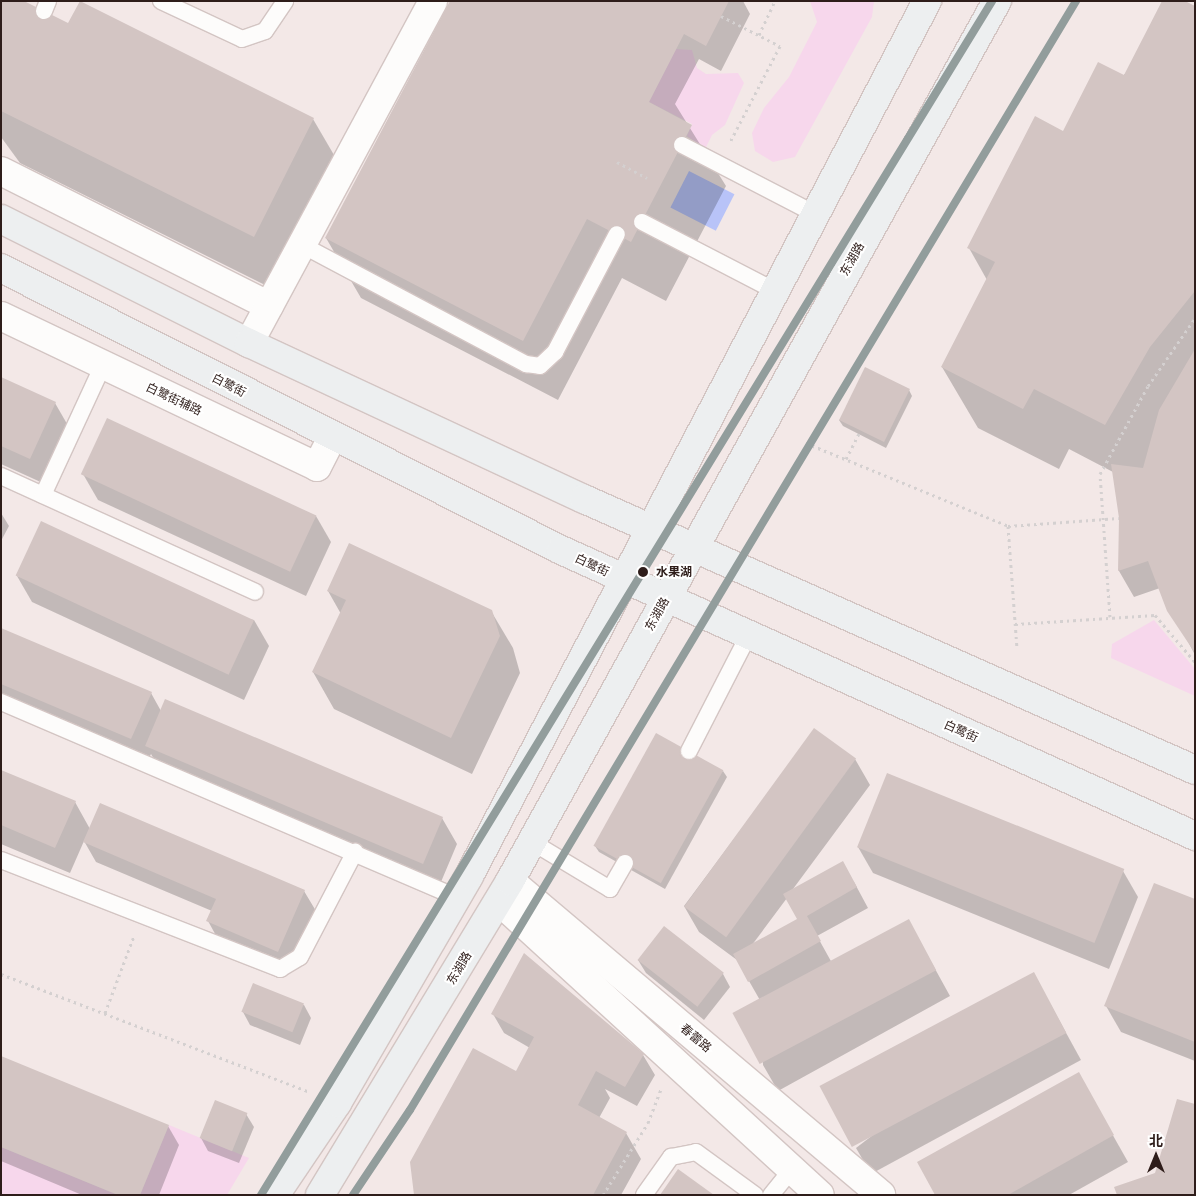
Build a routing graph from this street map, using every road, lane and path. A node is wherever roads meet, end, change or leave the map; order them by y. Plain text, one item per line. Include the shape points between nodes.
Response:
1 (161, 1) edge
2 (285, 1) edge
3 (433, 1) edge
4 (775, 1) edge
5 (927, 1) edge
6 (997, 1) edge
7 (721, 16) dead end
8 (759, 35) junction
9 (682, 145) dead end
10 (617, 162) dead end
11 (719, 164) junction
12 (1, 170) edge
13 (647, 178) dead end
14 (817, 215) junction
15 (1, 219) edge
16 (642, 222) dead end
17 (617, 234) dead end
18 (302, 246) junction
19 (1, 268) edge
20 (777, 292) junction
21 (269, 306) junction
22 (1, 316) edge
23 (1195, 318) edge
24 (249, 343) junction
25 (103, 365) junction
26 (860, 431) dead end
27 (332, 437) junction
28 (806, 443) dead end
29 (846, 459) junction
30 (1, 476) edge
31 (43, 495) junction
32 (1118, 518) dead end
33 (1103, 519) junction
34 (1008, 526) junction
35 (652, 530) junction
36 (692, 548) junction
37 (626, 580) junction
38 (255, 592) dead end
39 (666, 599) junction
40 (1110, 617) junction
41 (1016, 624) junction
42 (748, 636) junction
43 (1017, 649) dead end
44 (1195, 662) edge
45 (1, 702) edge
46 (689, 751) dead end
47 (1195, 770) edge
48 (1195, 836) edge
49 (532, 842) junction
50 (355, 852) junction
51 (1, 860) edge
52 (625, 863) dead end
53 (504, 891) junction
54 (457, 897) junction
55 (142, 917) junction
56 (1, 974) edge
57 (104, 1013) junction
58 (672, 1060) junction
59 (337, 1102) junction
60 (791, 1170) junction
61 (275, 1195) edge
62 (320, 1195) edge
63 (603, 1195) edge
64 (644, 1195) edge
65 (755, 1195) edge
66 (770, 1195) edge
67 (820, 1195) edge
68 (881, 1195) edge

1 - 2 lane via 242,39 266,31
3 - 18 street
4 - 8 path
5 - 14 main road
6 - 36 main road, 东湖路
7 - 8 path
8 - 11 path via 780,46
9 - 11 lane
10 - 13 path
11 - 14 lane
12 - 21 street
14 - 20 main road
15 - 24 main road
16 - 20 lane
17 - 18 lane via 556,352 540,366 526,364
18 - 21 street
19 - 27 main road, 白鹭街
20 - 35 main road
21 - 24 street
22 - 25 street, 白鹭街辅路
23 - 33 path via 1157,371 1100,474
24 - 35 main road
25 - 27 street, 白鹭街辅路 via 317,467
25 - 31 lane
26 - 29 path
27 - 37 main road, 白鹭街
28 - 29 path
29 - 34 path
30 - 31 lane
31 - 38 lane
32 - 33 path
33 - 34 path
33 - 40 path
34 - 41 path
35 - 36 main road
35 - 37 main road
36 - 39 main road, 东湖路
36 - 47 main road
37 - 39 main road, 白鹭街
37 - 54 main road
39 - 42 main road, 白鹭街
39 - 49 main road, 东湖路
40 - 41 path
40 - 44 path via 1158,616
41 - 43 path
42 - 46 lane
42 - 48 main road, 白鹭街
45 - 50 lane
49 - 52 lane via 610,889
49 - 53 main road, 东湖路
50 - 54 lane
50 - 55 lane via 300,957 288,967 262,965
51 - 55 lane
53 - 58 street
53 - 62 main road, 东湖路
53 - 68 street, 春蕾路
54 - 59 main road
55 - 57 path
56 - 57 path
57 - 59 path
58 - 60 street
58 - 63 path via 648,1123
59 - 61 main road
60 - 66 lane
60 - 67 street
64 - 65 lane via 671,1156 696,1152

